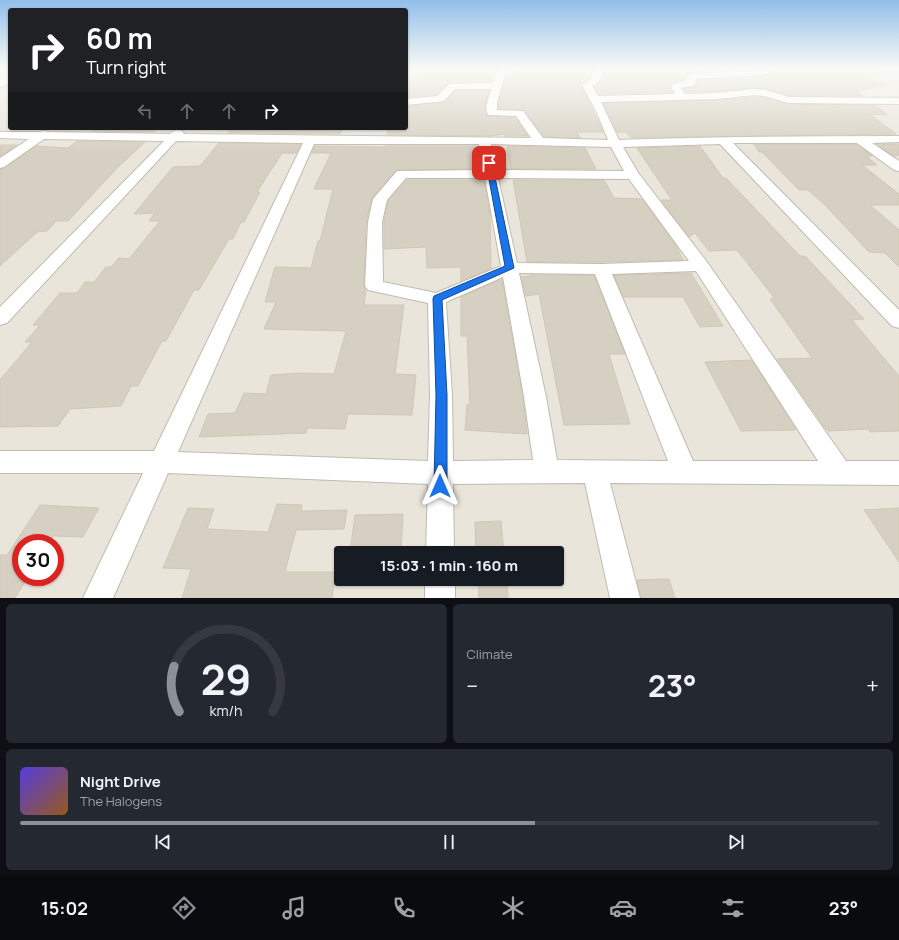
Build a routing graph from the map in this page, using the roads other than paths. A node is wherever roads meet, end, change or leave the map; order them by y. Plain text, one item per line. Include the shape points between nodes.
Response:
1 (442, 97) edge
2 (494, 97) edge
3 (593, 97) edge
4 (646, 97) edge
5 (777, 97) edge
6 (595, 100) junction
7 (899, 101) edge
8 (408, 102) edge
9 (47, 132) edge
10 (177, 133) edge
11 (0, 134) edge
12 (858, 138) junction
13 (899, 139) edge
14 (310, 140) junction
15 (484, 140) junction
16 (723, 140) junction
17 (539, 141) junction
18 (615, 144) junction
19 (0, 164) edge
20 (899, 167) edge
21 (491, 174) junction
22 (633, 175) junction
23 (701, 266) junction
24 (510, 268) junction
25 (601, 269) junction
26 (437, 299) junction
27 (0, 318) edge
28 (899, 321) edge
29 (0, 462) edge
30 (161, 462) junction
31 (547, 471) junction
32 (595, 472) junction
33 (685, 472) junction
34 (839, 472) junction
35 (899, 472) edge
36 (440, 473) junction
37 (440, 546) edge
38 (440, 586) edge
39 (98, 598) edge
40 (440, 598) edge
41 (625, 598) edge

1 - 8 street
2 - 17 street via 492,113 520,113
3 - 6 street
4 - 6 street
5 - 7 street via 789,100
6 - 18 street
9 - 10 street
9 - 11 street
9 - 19 street
10 - 14 street
10 - 27 street
12 - 13 street
12 - 16 street
12 - 20 street
14 - 15 street
14 - 30 street
15 - 17 street
15 - 21 street
16 - 18 street
16 - 28 street
17 - 18 street
18 - 22 street
21 - 22 street
21 - 24 street
21 - 26 street via 402,174 380,199 375,222 374,286
22 - 23 street
23 - 25 street
23 - 34 street
24 - 25 street
24 - 26 street
24 - 31 street
25 - 33 street
26 - 36 street via 441,395
29 - 30 street
30 - 36 street
30 - 39 street
31 - 32 street
31 - 36 street
32 - 33 street
32 - 41 street
33 - 34 street
34 - 35 street
36 - 37 street
38 - 40 street

